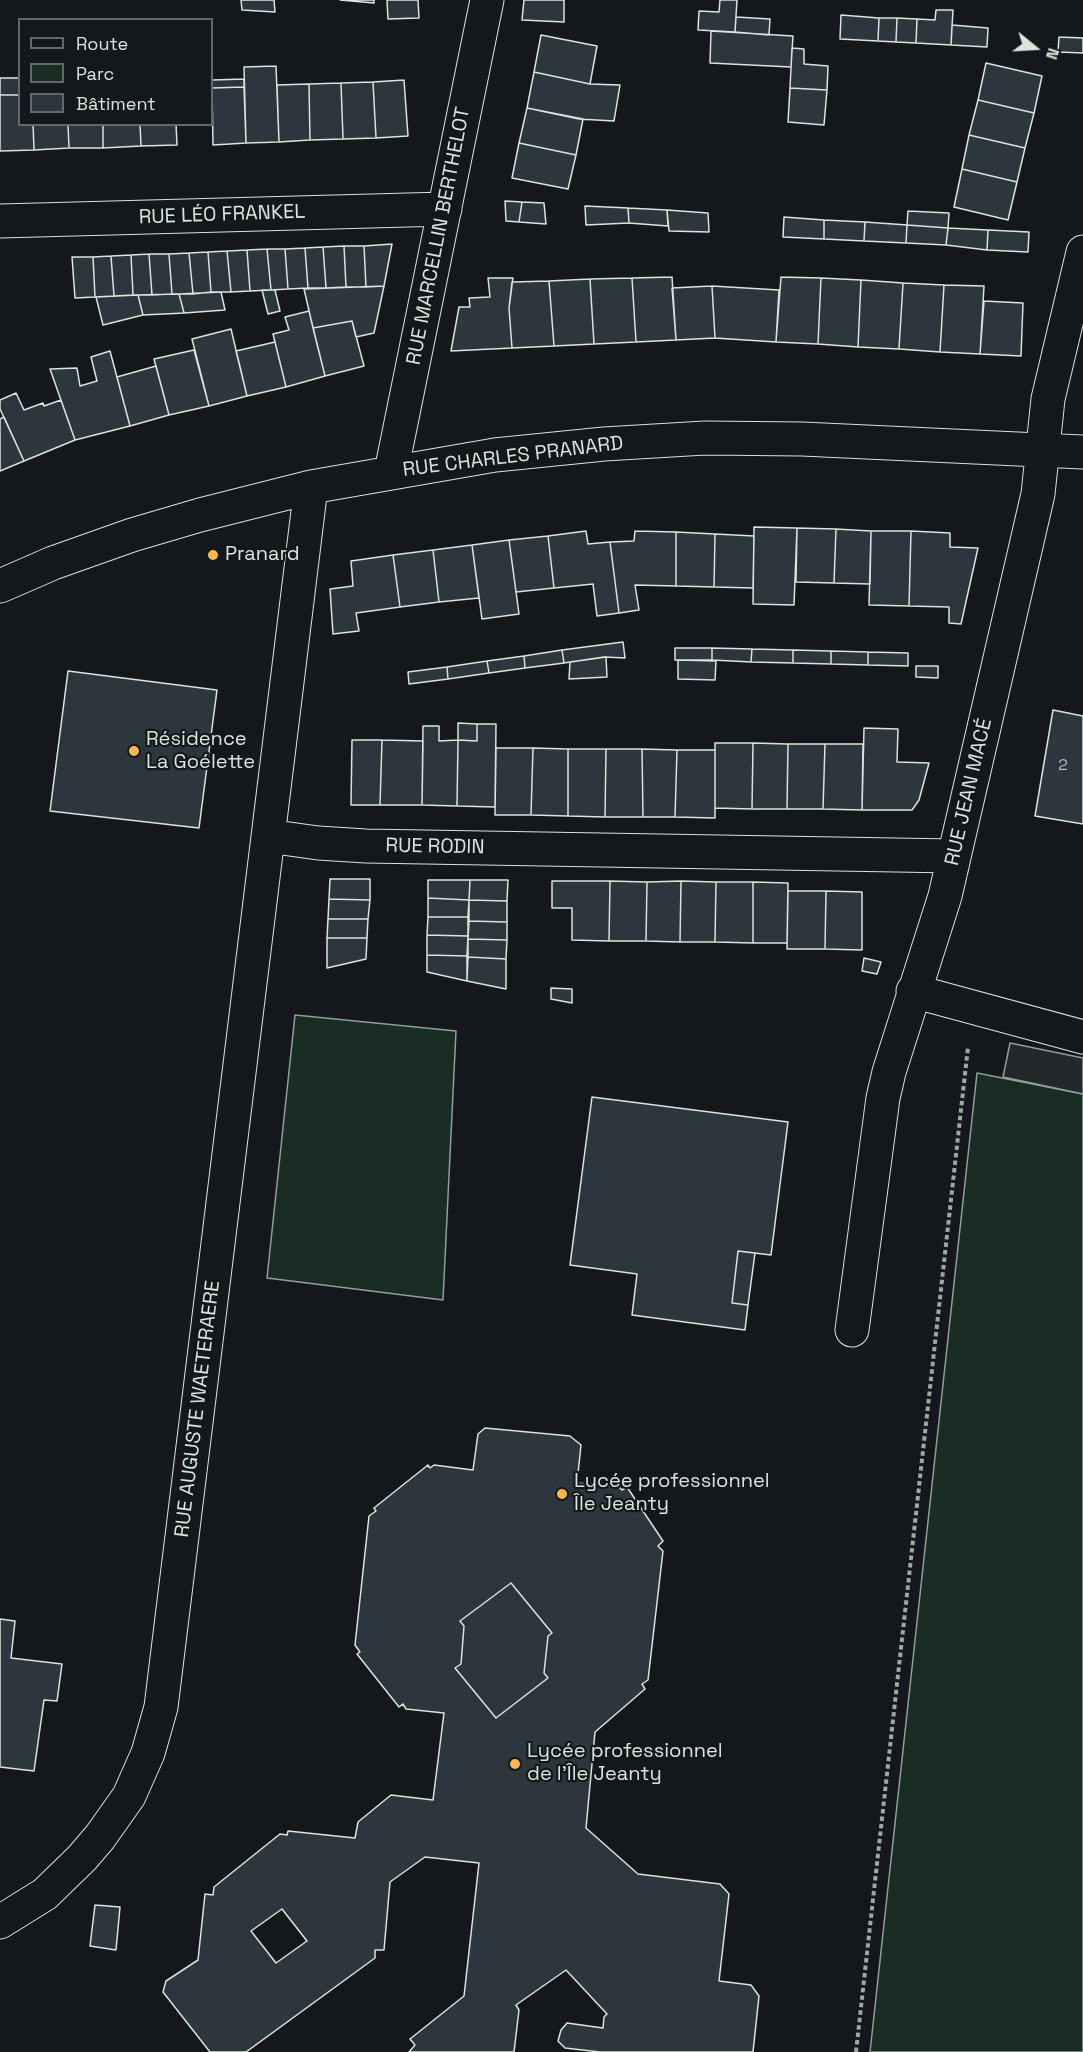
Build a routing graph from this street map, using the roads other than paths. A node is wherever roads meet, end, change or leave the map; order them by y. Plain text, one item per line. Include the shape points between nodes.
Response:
1 (487, 0) edge
2 (445, 209) junction
3 (0, 221) edge
4 (1083, 252) edge
5 (1042, 449) junction
6 (1083, 452) edge
7 (391, 472) junction
8 (311, 487) junction
9 (0, 586) edge
10 (268, 836) junction
11 (954, 856) junction
12 (914, 991) junction
13 (1083, 1037) edge
14 (852, 1330) dead end
15 (0, 1922) edge

1 - 2 street, RUE MARCELLIN BERTHELOT
2 - 3 street, RUE LÉO FRANKEL
2 - 7 street, RUE MARCELLIN BERTHELOT
4 - 5 street, RUE JEAN MACÉ via 1048,399
5 - 6 street, RUE CHARLES PRANARD
5 - 7 street, RUE CHARLES PRANARD via 705,438 495,455
5 - 11 street, RUE JEAN MACÉ via 1038,494
7 - 8 street, RUE CHARLES PRANARD
8 - 9 street, RUE CHARLES PRANARD via 132,535
8 - 10 street
10 - 11 street, RUE RODIN via 366,846
10 - 15 street, RUE AUGUSTE WAETERAERE via 166,1675 156,1729 129,1796 100,1837 45,1894
11 - 12 street, RUE JEAN MACÉ
12 - 13 street
12 - 14 street, RUE JEAN MACÉ via 883,1098

